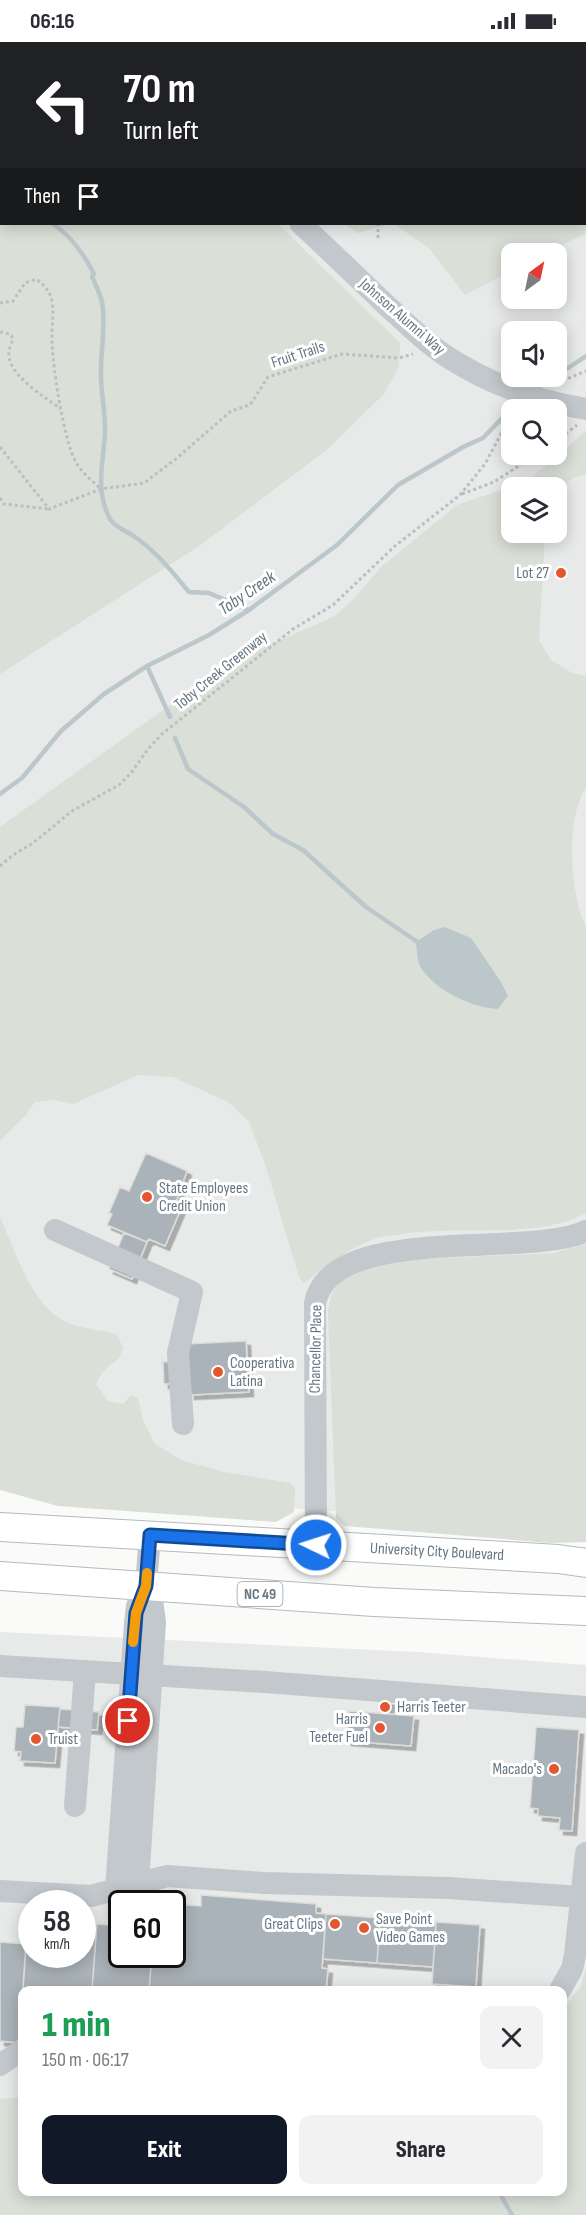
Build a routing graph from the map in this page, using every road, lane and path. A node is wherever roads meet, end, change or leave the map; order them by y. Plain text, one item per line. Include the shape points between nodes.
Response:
1 (302, 225) edge
2 (378, 225) edge
3 (378, 238) dead end
4 (0, 303) edge
5 (0, 332) edge
6 (435, 348) junction
7 (586, 371) edge
8 (567, 379) edge
9 (61, 409) junction
10 (585, 416) edge
11 (567, 433) edge
12 (501, 434) edge
13 (0, 447) edge
14 (520, 465) edge
15 (101, 489) junction
16 (460, 495) junction
17 (0, 498) edge
18 (49, 509) junction
19 (0, 866) edge
20 (55, 1230) dead end
21 (586, 1231) edge
22 (183, 1424) dead end
23 (0, 1527) edge
24 (150, 1535) junction
25 (316, 1545) junction
26 (586, 1563) edge
27 (0, 1576) edge
28 (146, 1586) junction
29 (586, 1611) edge
30 (0, 1665) edge
31 (85, 1671) junction
32 (141, 1675) junction
33 (586, 1707) edge
34 (75, 1806) dead end
35 (586, 1853) edge
36 (138, 1883) junction
37 (116, 1890) joint
38 (0, 1891) edge
39 (108, 1892) edge
40 (582, 1897) junction
41 (562, 1986) edge
42 (18, 2053) edge
43 (0, 2065) edge

1 - 6 street, Johnson Alumni Way
2 - 3 path
4 - 9 path via 13,301 25,283 36,279 51,296 52,345
5 - 9 path via 13,338 9,352 18,375
6 - 10 street, Johnson Alumni Way via 506,388
6 - 15 path, Fruit Trails via 399,358 342,354 268,376 250,405 231,411 144,483
7 - 8 path
9 - 15 path via 75,460
10 - 11 path
12 - 16 path, Toby Creek Greenway via 485,464
13 - 18 path
14 - 16 path, Toby Creek Greenway via 494,482
15 - 18 path, Fruit Trails
16 - 19 path, Toby Creek Greenway via 395,546 333,605 293,629 162,734 126,779 72,811
17 - 18 path, Fruit Trails via 4,504
20 - 22 street via 192,1292 178,1353
21 - 25 street, Chancellor Place via 556,1240 388,1252 347,1266 327,1279 316,1296 314,1323
23 - 24 main road, University City Boulevard
24 - 25 main road, University City Boulevard
24 - 28 street
25 - 26 main road, University City Boulevard
27 - 28 main road, NC 49
28 - 29 main road, NC 49 via 374,1602
28 - 32 street via 154,1611
30 - 31 street
31 - 32 street
31 - 34 street
32 - 33 street
32 - 36 street
32 - 37 street
35 - 40 street
36 - 37 street
36 - 40 street via 167,1876
38 - 39 street via 92,1896
40 - 41 street via 572,1969
42 - 43 street

